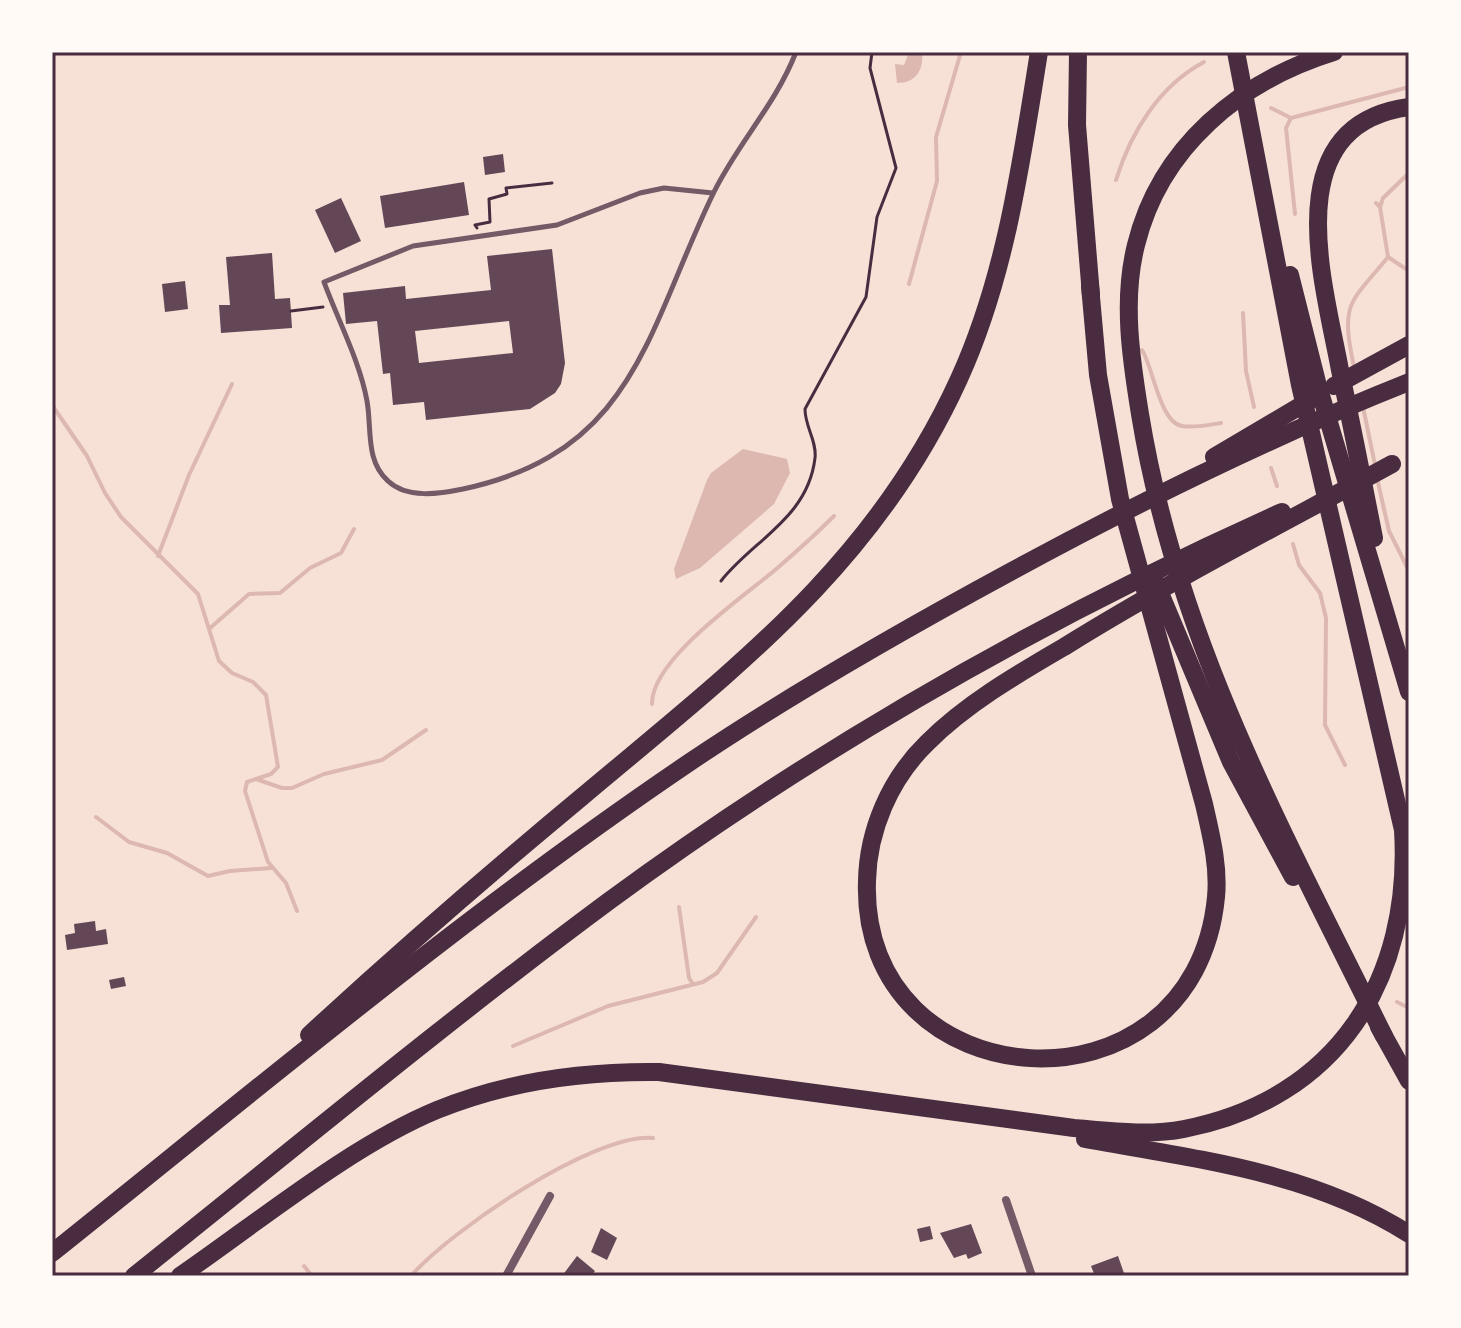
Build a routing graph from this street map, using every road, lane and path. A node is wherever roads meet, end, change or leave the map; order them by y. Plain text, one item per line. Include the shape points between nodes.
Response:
1 (796, 52) edge
2 (872, 52) edge
3 (1039, 52) edge
4 (1078, 52) edge
5 (1236, 52) edge
6 (1334, 52) edge
7 (1409, 107) edge
8 (552, 183) dead end
9 (713, 193) junction
10 (481, 236) junction
11 (1090, 286) junction
12 (313, 310) dead end
13 (291, 311) dead end
14 (1409, 345) edge
15 (1409, 382) edge
16 (1400, 461) edge
17 (1089, 530) junction
18 (721, 581) dead end
19 (1409, 690) edge
20 (1384, 1036) junction
21 (1409, 1081) edge
22 (921, 1107) junction
23 (200, 1135) junction
24 (550, 1196) dead end
25 (1006, 1200) dead end
26 (1409, 1234) edge
27 (52, 1253) edge
28 (134, 1276) edge
29 (180, 1276) edge
30 (506, 1276) edge
31 (1032, 1276) edge

1 - 9 lane via 770,105
2 - 18 path via 870,68 896,168 877,217 866,297 805,409 815,457 801,495 786,521
3 - 23 highway via 1007,235 976,336 914,466 851,553 753,653 441,915
4 - 11 highway via 1077,125
5 - 19 highway via 1317,382
5 - 22 highway via 1300,385 1397,793 1405,870 1395,943 1370,1000 1327,1058 1253,1108 1182,1129 1134,1132
6 - 20 highway via 1292,67 1238,97 1196,133 1169,169 1135,247 1130,279 1132,368 1152,489 1205,662
7 - 19 highway via 1376,117 1340,144 1320,186 1316,212 1326,296
8 - 10 path via 506,188 507,194 489,199 490,222 475,225
9 - 10 lane via 664,188 557,225
9 - 10 lane via 633,373 594,423 546,461 495,482 452,491 408,492 389,483 377,469 367,399 324,282 413,246
11 - 16 highway via 1098,375 1120,499 1214,853 1213,915 1198,962 1180,992 1128,1038 1058,1060 983,1051 930,1021 908,999 877,950 868,922 867,857 875,828 905,768 926,743 1002,684 1111,618
11 - 20 highway via 1103,374 1157,586 1231,762
12 - 13 path
14 - 17 highway
15 - 17 highway
16 - 28 highway via 1105,594 839,747 611,900
17 - 23 highway via 906,629 691,761 470,922
20 - 21 highway
22 - 26 highway via 1263,1173 1311,1186
22 - 29 highway via 659,1072 611,1071 528,1082 436,1110 390,1133
23 - 27 highway
24 - 30 street
25 - 31 street

